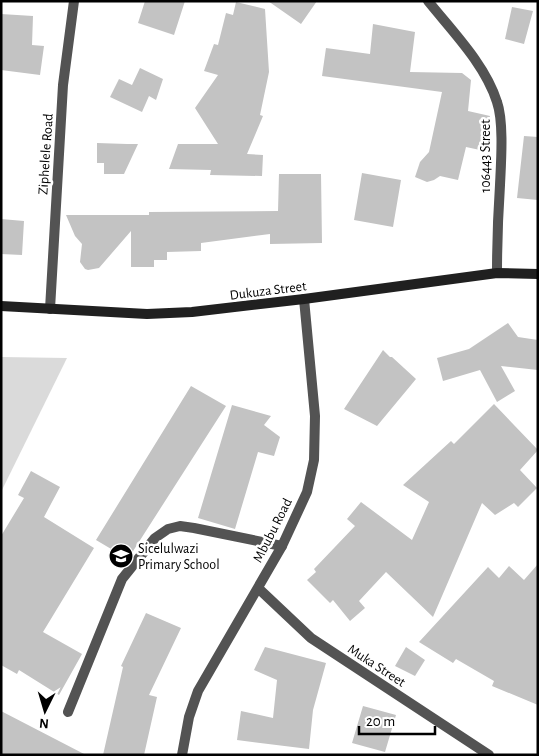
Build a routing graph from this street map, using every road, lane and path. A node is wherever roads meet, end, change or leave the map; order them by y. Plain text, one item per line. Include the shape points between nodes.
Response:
1 (74, 1) edge
2 (428, 1) edge
3 (497, 274) junction
4 (538, 274) edge
5 (304, 299) junction
6 (1, 306) edge
7 (50, 309) junction
8 (282, 546) junction
9 (258, 588) junction
10 (68, 712) dead end
11 (182, 755) edge
12 (489, 755) edge

1 - 7 street, Ziphelele Road via 63,85
2 - 3 street, 106443 Street via 461,40 486,77 498,102 501,163
3 - 4 main road, Dukuza Street
3 - 5 main road, Dukuza Street
5 - 7 main road, Dukuza Street via 147,314
5 - 8 street, Mbubu Road via 316,416 314,460 307,492
6 - 7 main road, Dukuza Street
8 - 9 street, Mbubu Road
8 - 10 street via 180,526 155,538 122,579
9 - 11 street, Mbubu Road via 198,691 189,716
9 - 12 street, Muka Street via 311,638

